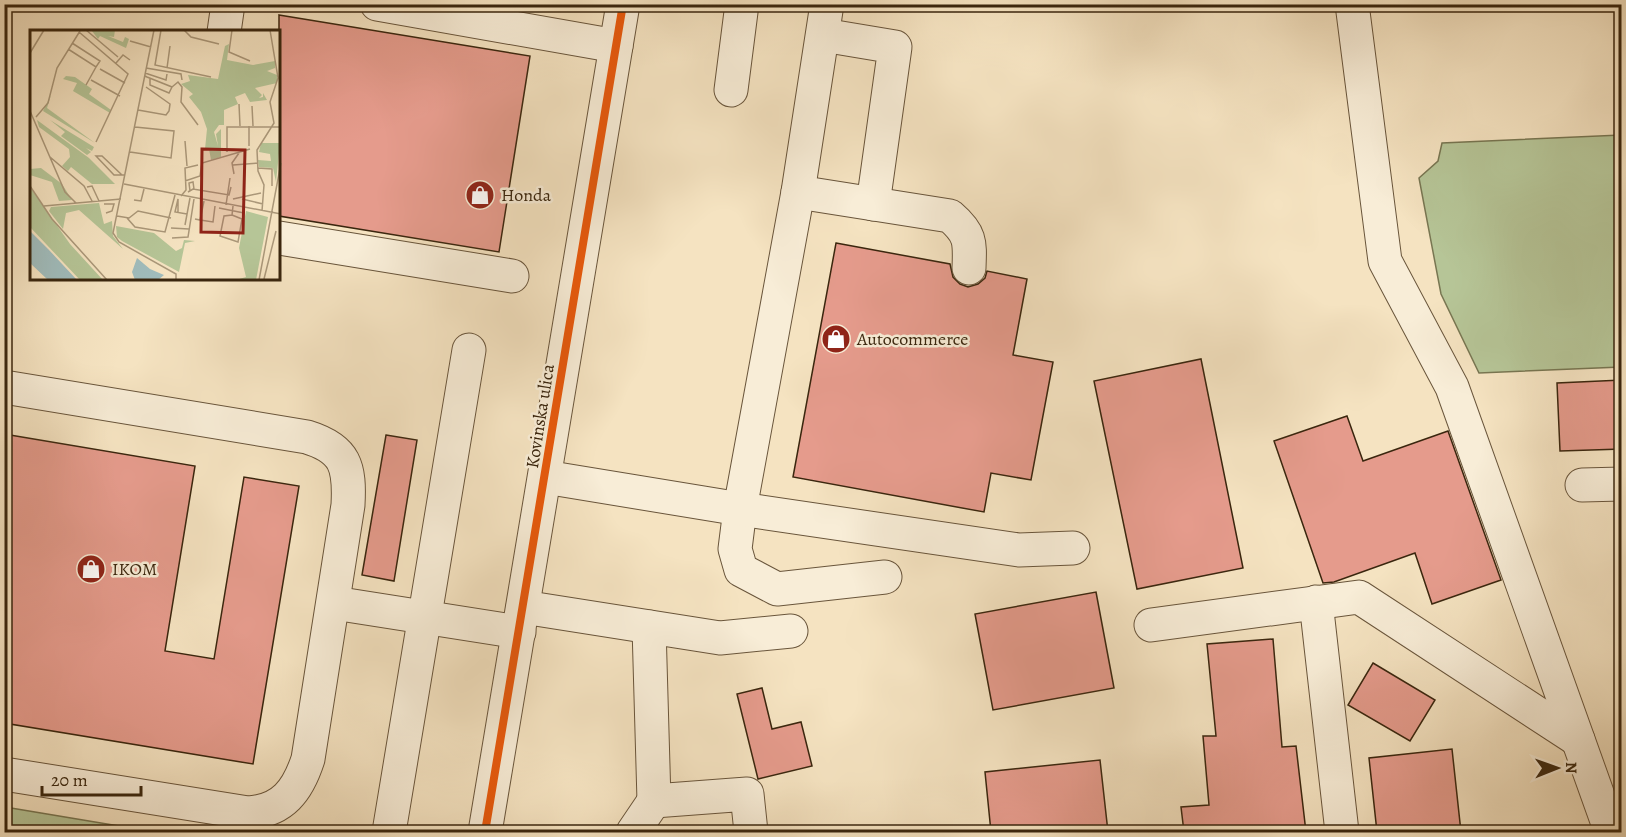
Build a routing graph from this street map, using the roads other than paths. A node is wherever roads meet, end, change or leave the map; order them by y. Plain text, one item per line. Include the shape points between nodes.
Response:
1 (228, 4) edge
2 (377, 4) edge
3 (623, 4) edge
4 (742, 4) edge
5 (1352, 4) edge
6 (414, 8) edge
7 (505, 16) edge
8 (825, 20) edge
9 (224, 30) edge
10 (616, 46) junction
11 (730, 90) dead end
12 (798, 192) junction
13 (873, 204) junction
14 (280, 238) edge
15 (969, 268) dead end
16 (512, 276) dead end
17 (469, 350) dead end
18 (4, 387) edge
19 (545, 477) junction
20 (1622, 484) edge
21 (1582, 485) dead end
22 (740, 508) junction
23 (1073, 548) dead end
24 (885, 577) dead end
25 (1316, 602) junction
26 (334, 603) junction
27 (426, 616) junction
28 (521, 620) junction
29 (1151, 624) dead end
30 (649, 627) junction
31 (791, 631) dead end
32 (1578, 740) junction
33 (4, 774) edge
34 (654, 801) junction
35 (389, 832) edge
36 (485, 832) edge
37 (633, 832) edge
38 (751, 832) edge
39 (1342, 832) edge
40 (1611, 832) edge

1 - 9 street
2 - 6 street
3 - 10 street, Kovinska ulica
4 - 11 street
5 - 32 street via 1385,261 1452,387
6 - 7 street
7 - 10 street
8 - 12 street
8 - 13 street via 895,47
10 - 19 street, Kovinska ulica
12 - 13 street
12 - 22 street
13 - 15 street via 950,216 964,228 970,244
14 - 16 street
17 - 27 street
18 - 26 street via 322,441 344,463 349,482
19 - 22 street
19 - 28 street, Kovinska ulica
20 - 21 street
22 - 23 street via 1019,550
22 - 24 street via 735,549 741,570 757,580 777,589
25 - 29 street
25 - 32 street via 1359,597
25 - 39 street
26 - 27 street
26 - 33 street via 308,759 294,789 276,806 249,813
27 - 28 street
27 - 35 street
28 - 30 street
28 - 36 street, Kovinska ulica
30 - 31 street via 720,638
30 - 34 street
32 - 40 street
34 - 37 street
34 - 38 street via 747,794

